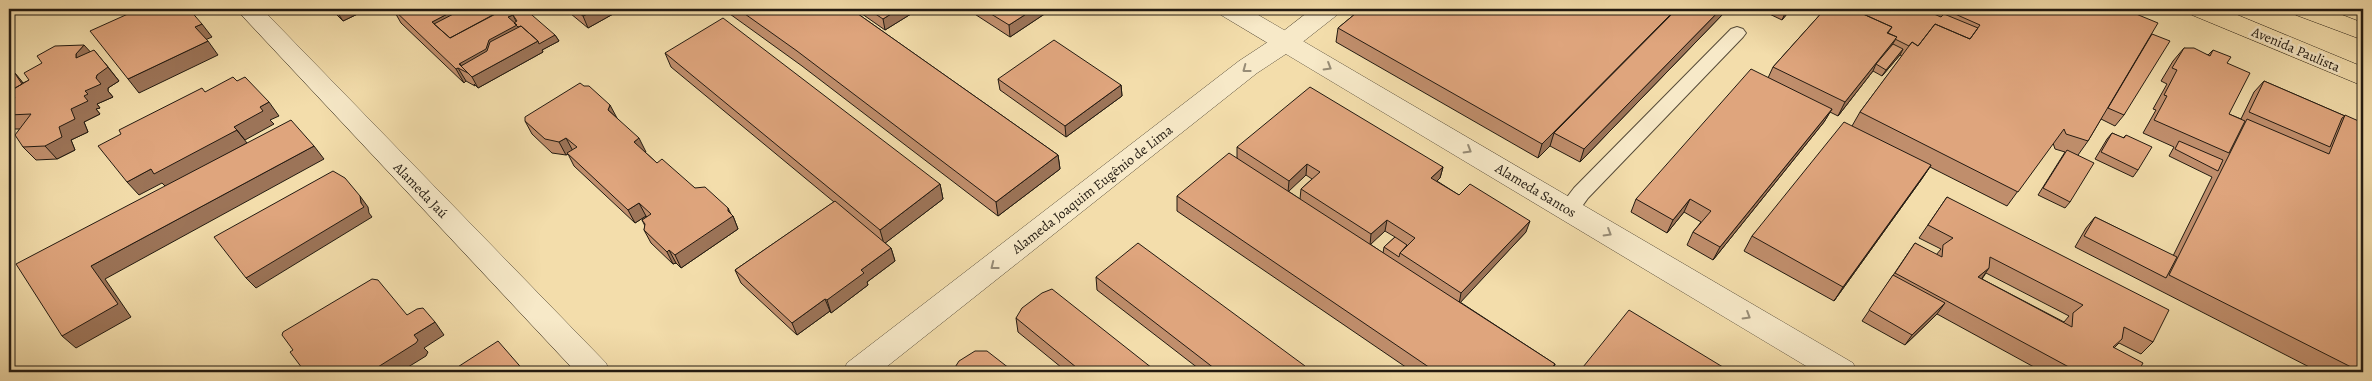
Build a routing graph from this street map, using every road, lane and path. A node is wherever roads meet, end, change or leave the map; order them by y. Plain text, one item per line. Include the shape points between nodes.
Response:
1 (248, 9) edge
2 (1230, 9) edge
3 (1328, 9) edge
4 (2201, 9) edge
5 (2305, 9) edge
6 (2363, 32) edge
7 (1737, 33) dead end
8 (1286, 42) junction
9 (2363, 77) edge
10 (1568, 209) junction
11 (595, 372) edge
12 (858, 372) edge
13 (1842, 372) edge

1 - 11 street, Alameda Jaú
2 - 8 street, Alameda Santos
3 - 8 street, Alameda Joaquim Eugênio de Lima
4 - 9 main road, Avenida Paulista
5 - 6 main road
7 - 10 lane
8 -> 10 street, Alameda Santos
8 -> 12 street, Alameda Joaquim Eugênio de Lima via 1248,67
10 -> 13 street, Alameda Santos

